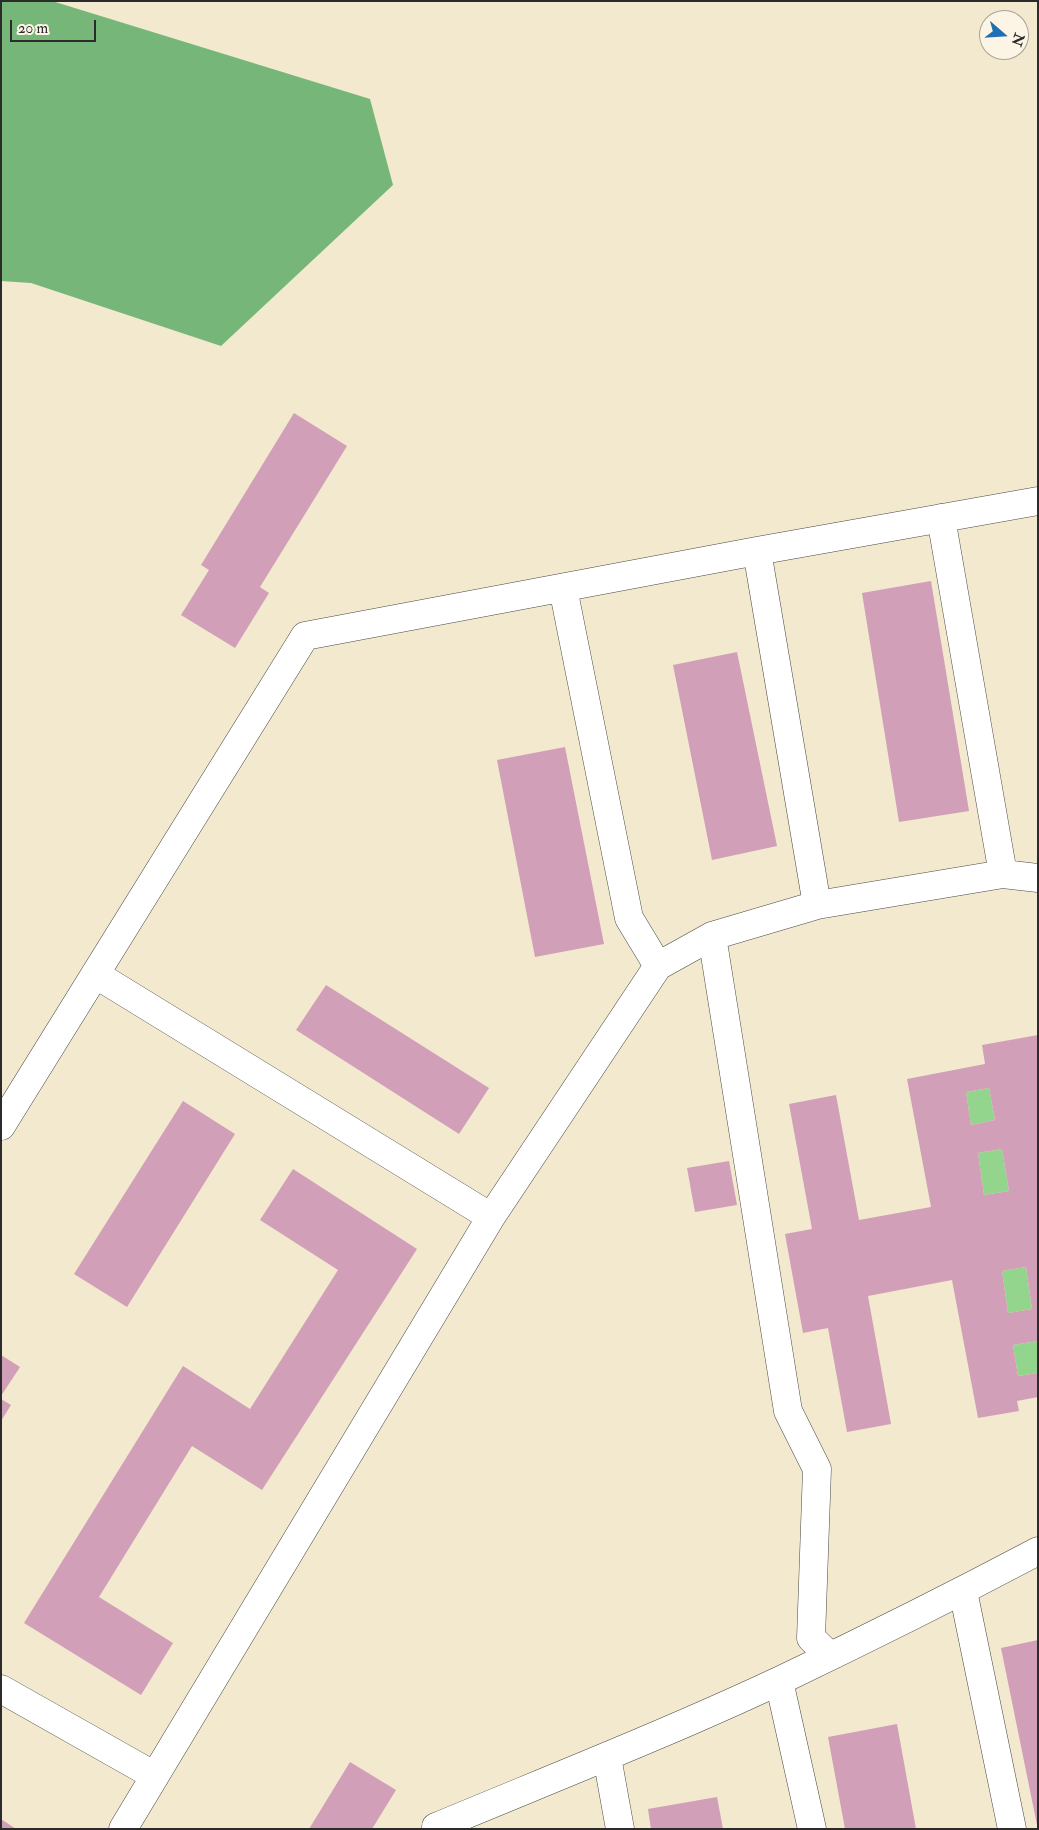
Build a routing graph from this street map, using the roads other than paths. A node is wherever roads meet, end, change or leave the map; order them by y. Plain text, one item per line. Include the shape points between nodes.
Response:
1 (1038, 501) edge
2 (941, 518) junction
3 (758, 551) junction
4 (563, 588) junction
5 (1003, 874) junction
6 (1038, 878) edge
7 (817, 905) junction
8 (712, 936) junction
9 (658, 966) junction
10 (95, 974) junction
11 (1, 1126) edge
12 (491, 1217) junction
13 (1038, 1551) edge
14 (963, 1591) junction
15 (830, 1656) junction
16 (779, 1681) junction
17 (1, 1689) edge
18 (606, 1756) junction
19 (155, 1776) junction
20 (122, 1829) edge
21 (436, 1829) edge
22 (620, 1829) edge
23 (812, 1829) edge
24 (1012, 1829) edge

1 - 2 lane
2 - 3 lane
2 - 5 lane
3 - 4 lane
3 - 7 lane
4 - 9 lane via 629,918
4 - 10 lane via 305,636
5 - 6 lane
5 - 7 lane
7 - 8 lane
8 - 9 lane
8 - 15 lane via 788,1411 817,1469 812,1638
9 - 12 lane
10 - 11 lane
10 - 12 lane
12 - 19 lane
13 - 14 lane
14 - 15 lane
14 - 24 lane
15 - 16 lane
16 - 18 lane
16 - 23 lane
17 - 19 lane
18 - 21 lane
18 - 22 lane
19 - 20 lane

